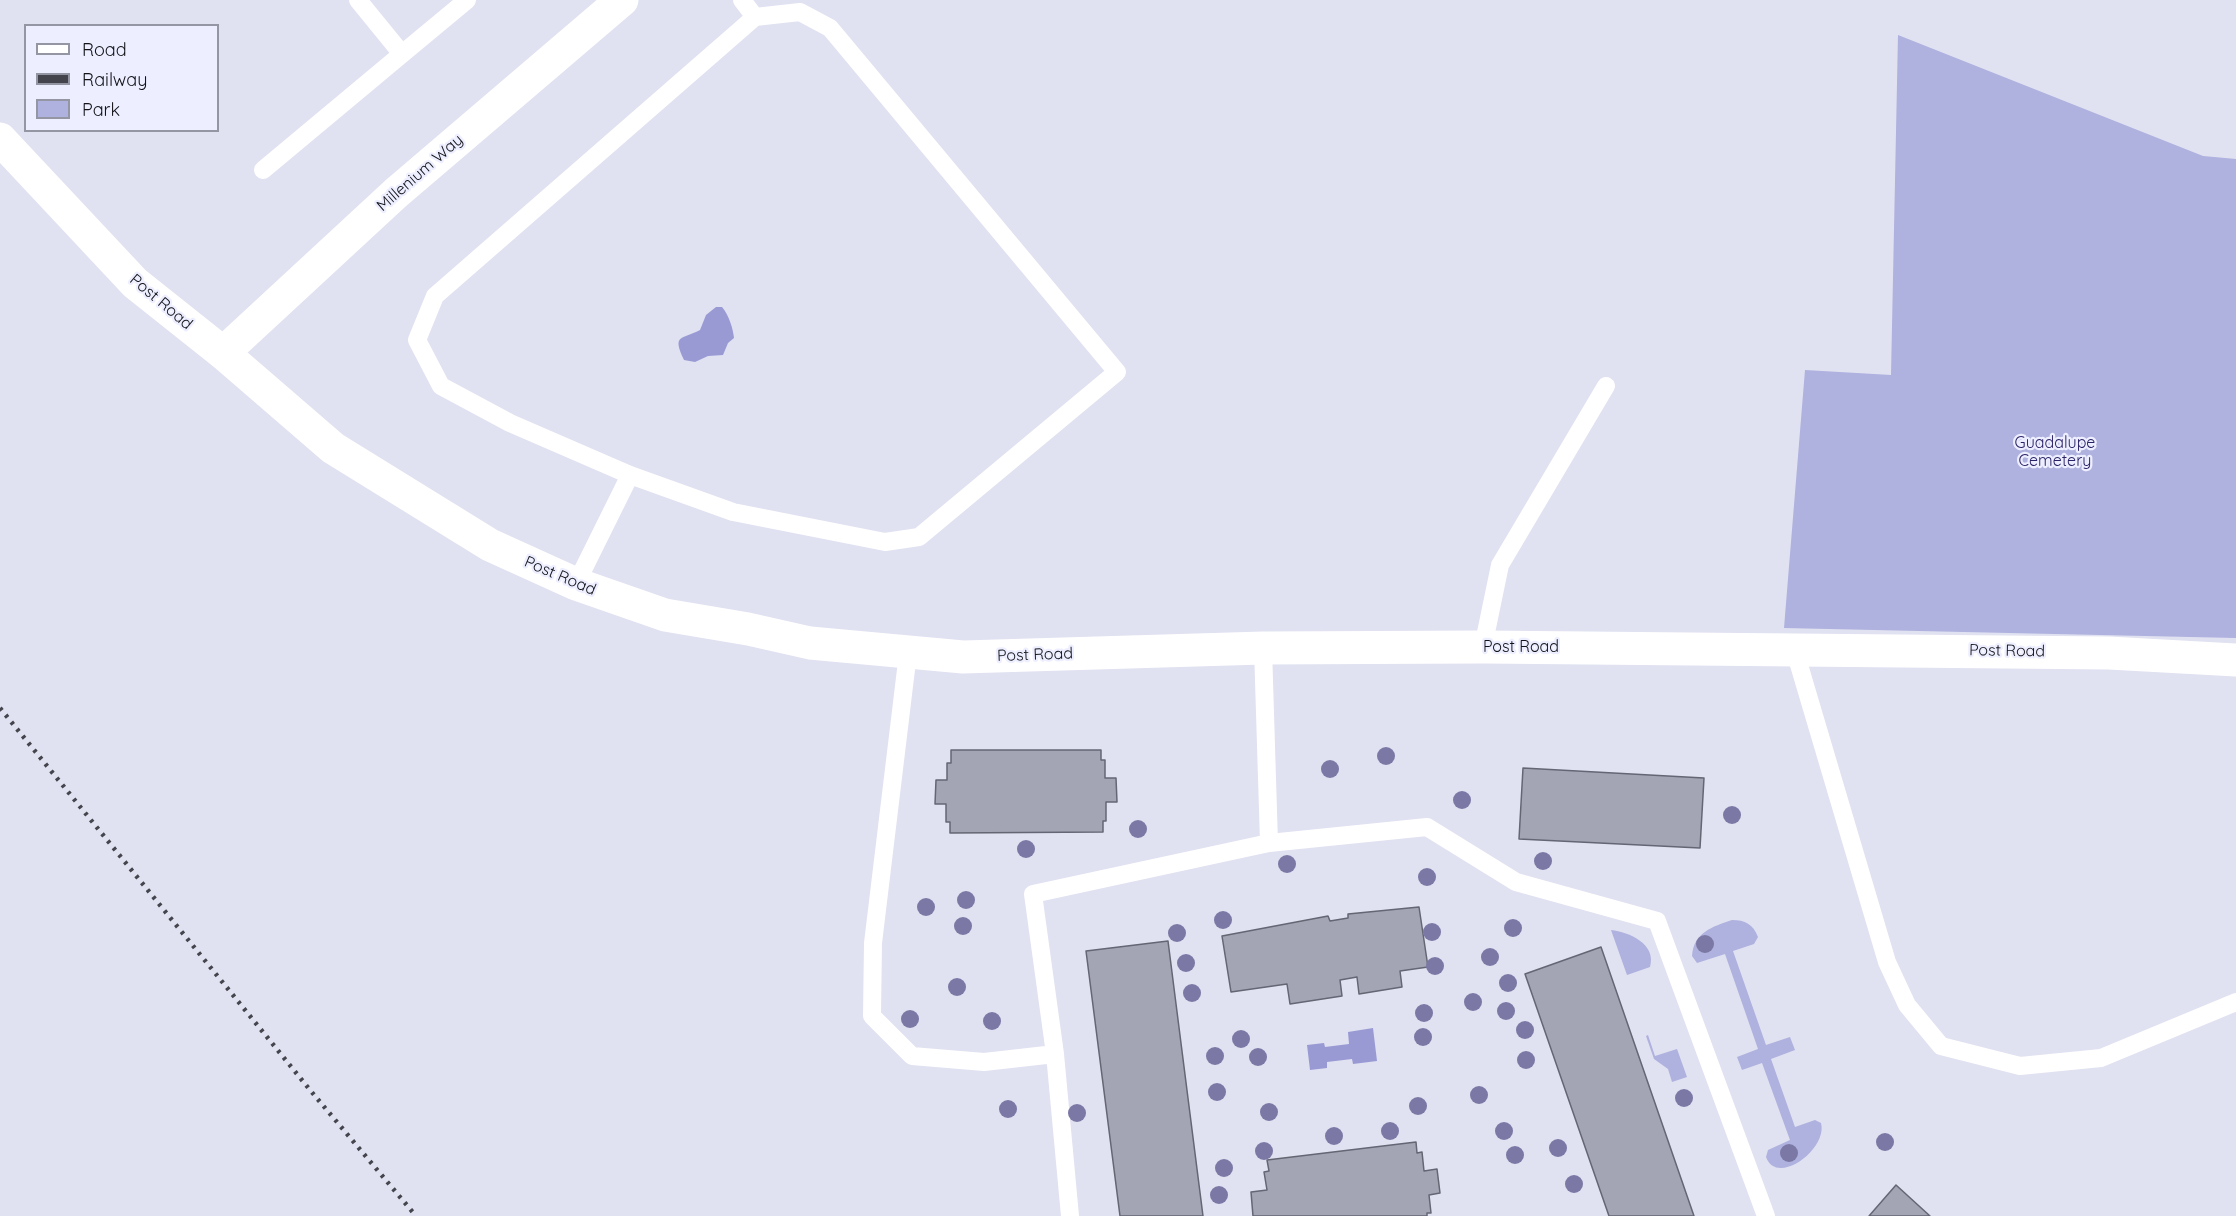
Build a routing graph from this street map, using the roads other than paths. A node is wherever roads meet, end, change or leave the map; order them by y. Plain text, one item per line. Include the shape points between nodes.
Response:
1 (358, 0) edge
2 (466, 0) edge
3 (622, 0) edge
4 (742, 0) edge
5 (755, 17) junction
6 (402, 54) junction
7 (0, 139) edge
8 (263, 170) dead end
9 (223, 353) junction
10 (1606, 386) dead end
11 (630, 475) junction
12 (576, 584) junction
13 (1483, 647) junction
14 (1263, 648) junction
15 (1794, 648) junction
16 (908, 653) junction
17 (2236, 660) edge
18 (1269, 843) junction
19 (2236, 1002) edge
20 (1055, 1054) junction
21 (1070, 1216) edge
22 (1766, 1216) edge

1 - 6 lane
2 - 6 lane
3 - 9 street, Millenium Way via 396,193
4 - 5 lane
5 - 11 lane via 435,296 417,340 441,386 510,423
5 - 11 lane via 800,12 830,28 1118,372 920,537 885,542 733,512
6 - 8 lane
7 - 9 street, Post Road via 135,283
9 - 12 street, Post Road via 333,448 490,545
10 - 13 lane via 1500,565
11 - 12 lane
12 - 16 street, Post Road via 664,615 810,643
13 - 14 street, Post Road
13 - 15 street, Post Road
14 - 16 street, Post Road via 963,657
14 - 18 lane
15 - 17 street, Post Road via 2109,653
15 - 19 lane via 1887,962 1907,1005 1941,1046 2020,1066 2101,1059
16 - 20 lane via 873,943 872,1016 912,1056 984,1062
18 - 20 lane via 1032,894
18 - 22 lane via 1427,827 1516,882 1657,921
20 - 21 lane

